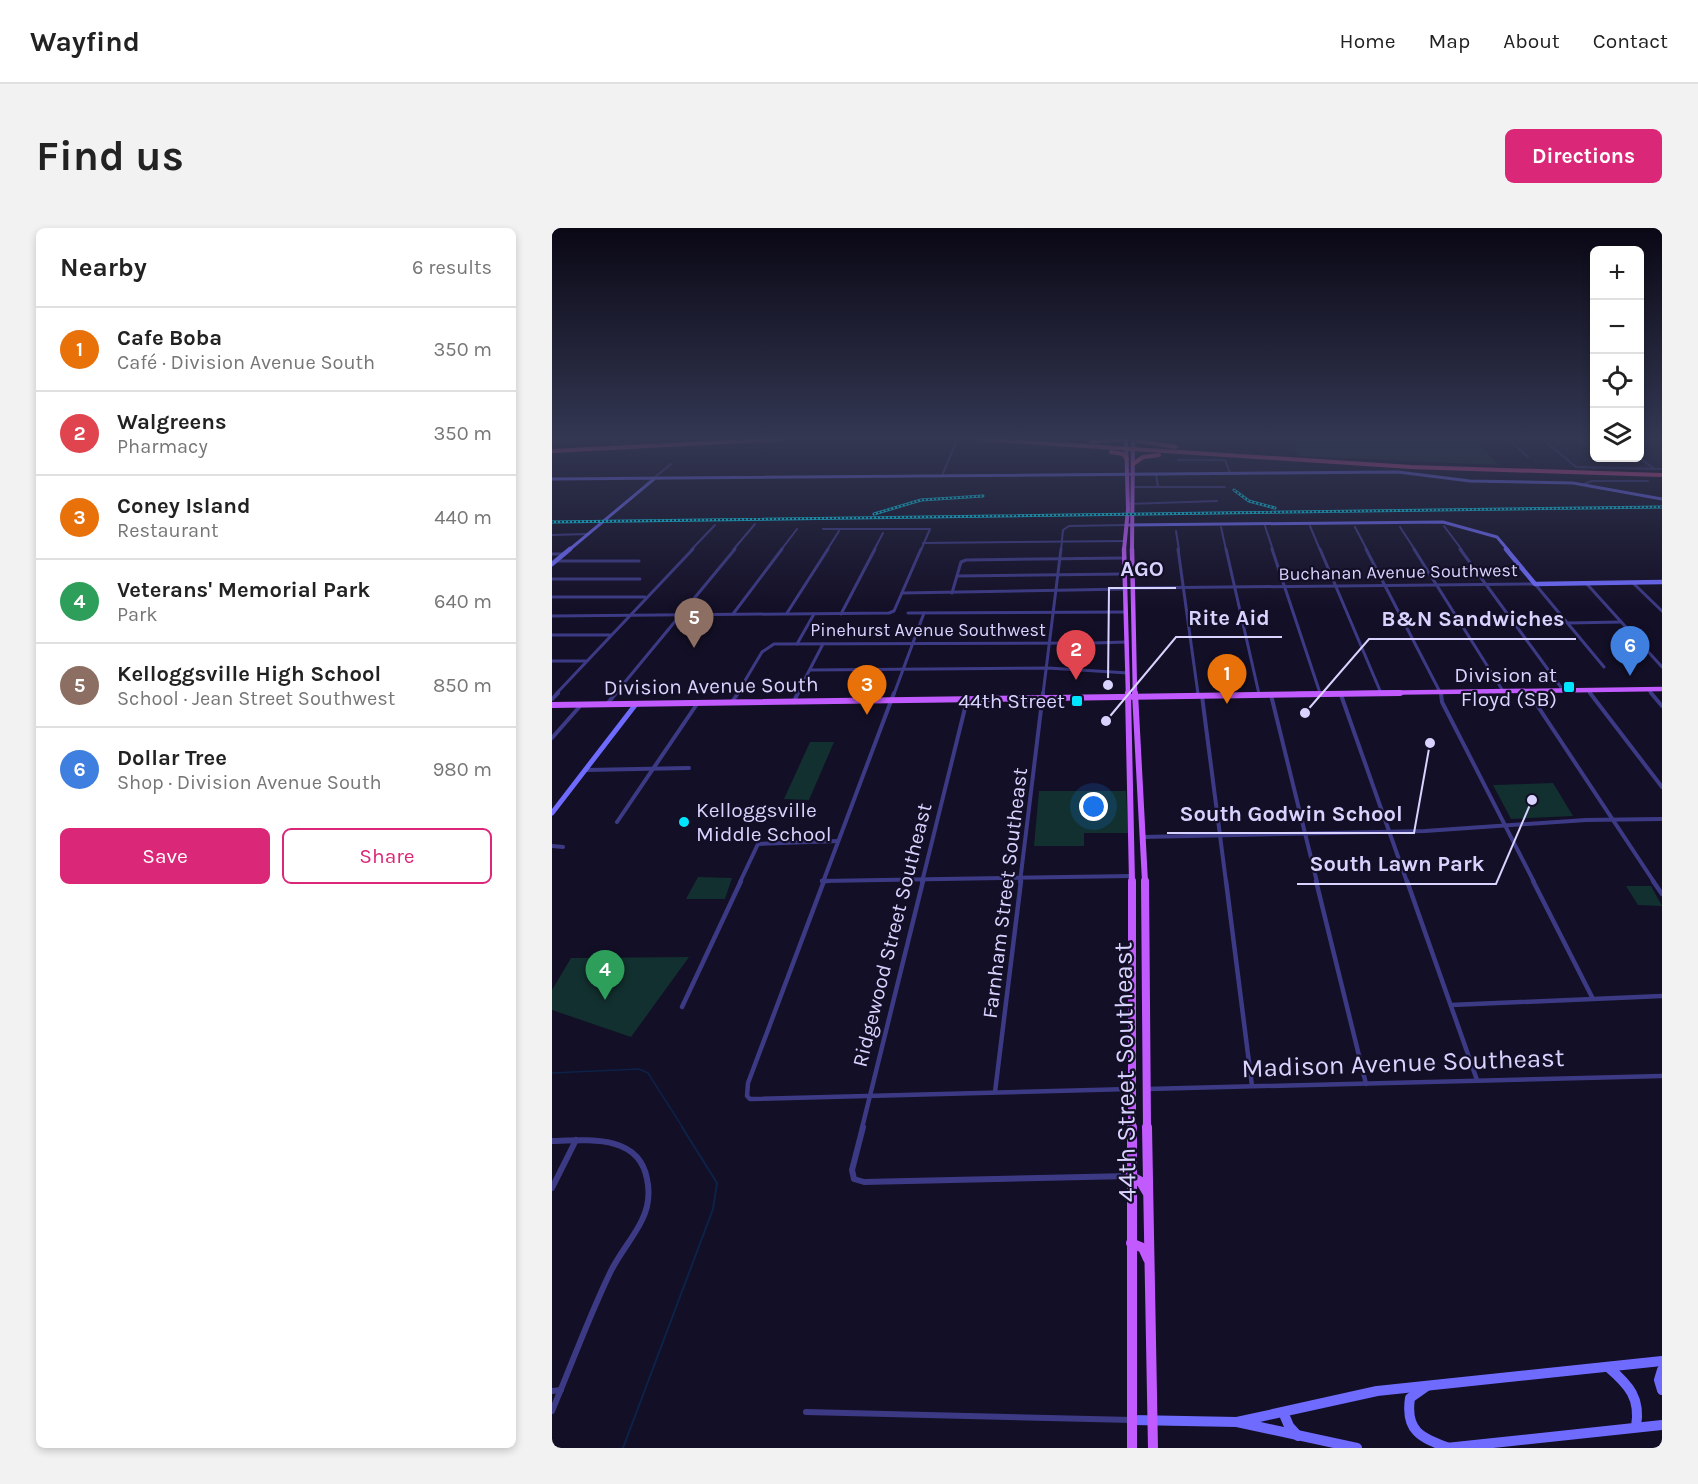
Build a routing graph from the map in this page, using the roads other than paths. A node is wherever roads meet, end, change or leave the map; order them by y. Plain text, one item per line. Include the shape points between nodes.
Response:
1 (634, 496) edge
2 (1129, 496) edge
3 (1134, 496) edge
4 (1646, 496) edge
5 (1662, 499) edge
6 (1217, 501) dead end
7 (1128, 504) junction
8 (1134, 504) junction
9 (755, 524) dead end
10 (715, 525) dead end
11 (1126, 525) junction
12 (1133, 525) junction
13 (1265, 526) dead end
14 (1310, 526) dead end
15 (1400, 526) dead end
16 (1444, 526) dead end
17 (1221, 527) dead end
18 (1355, 527) dead end
19 (797, 528) dead end
20 (823, 529) dead end
21 (839, 531) dead end
22 (1176, 531) dead end
23 (883, 533) dead end
24 (588, 534) junction
25 (552, 535) edge
26 (1125, 541) junction
27 (1062, 542) junction
28 (923, 543) junction
29 (552, 554) edge
30 (564, 554) junction
31 (1060, 559) junction
32 (556, 561) junction
33 (639, 561) dead end
34 (1125, 561) junction
35 (552, 564) edge
36 (1133, 572) junction
37 (1058, 574) junction
38 (1126, 574) junction
39 (1528, 575) junction
40 (957, 576) junction
41 (552, 579) edge
42 (640, 579) dead end
43 (1662, 582) edge
44 (1585, 583) junction
45 (1633, 583) junction
46 (1486, 584) junction
47 (1535, 584) junction
48 (1552, 584) junction
49 (1386, 585) junction
50 (1436, 585) junction
51 (1285, 586) junction
52 (1335, 586) junction
53 (1234, 587) junction
54 (1134, 588) junction
55 (1184, 588) junction
56 (1126, 589) junction
57 (1056, 591) junction
58 (952, 592) junction
59 (902, 593) junction
60 (552, 597) edge
61 (646, 597) junction
62 (1661, 609) edge
63 (1054, 612) junction
64 (1126, 612) junction
65 (908, 613) dead end
66 (924, 613) junction
67 (787, 614) junction
68 (814, 614) junction
69 (841, 614) junction
70 (679, 615) junction
71 (733, 615) junction
72 (552, 616) edge
73 (628, 616) junction
74 (1126, 622) junction
75 (1621, 622) junction
76 (1567, 623) junction
77 (1135, 627) junction
78 (1127, 632) junction
79 (1136, 634) junction
80 (552, 635) edge
81 (610, 635) junction
82 (1093, 642) dead end
83 (1127, 642) junction
84 (914, 643) junction
85 (1051, 643) junction
86 (1086, 643) dead end
87 (797, 644) junction
88 (823, 644) junction
89 (1136, 647) junction
90 (587, 661) junction
91 (552, 662) edge
92 (1604, 667) dead end
93 (1662, 667) edge
94 (1048, 668) junction
95 (810, 670) junction
96 (903, 670) junction
97 (1128, 673) junction
98 (1648, 689) junction
99 (1662, 689) edge
100 (1588, 690) junction
101 (1528, 691) junction
102 (1563, 691) junction
103 (1440, 692) junction
104 (1503, 692) junction
105 (1382, 693) junction
106 (1321, 694) junction
107 (1341, 694) junction
108 (1259, 695) junction
109 (1271, 695) junction
110 (1132, 696) junction
111 (1200, 696) junction
112 (1045, 698) junction
113 (552, 699) edge
114 (968, 699) junction
115 (893, 700) junction
116 (794, 702) junction
117 (697, 703) junction
118 (731, 703) junction
119 (606, 704) junction
120 (636, 704) junction
121 (552, 705) edge
122 (581, 705) junction
123 (1662, 706) edge
124 (552, 738) edge
125 (653, 768) junction
126 (688, 768) dead end
127 (586, 770) junction
128 (1662, 787) edge
129 (552, 813) edge
130 (1662, 819) edge
131 (1613, 820) junction
132 (617, 822) dead end
133 (1505, 825) junction
134 (1390, 832) junction
135 (1304, 833) junction
136 (1219, 835) junction
137 (1143, 837) junction
138 (838, 841) junction
139 (552, 846) edge
140 (563, 846) dead end
141 (1132, 860) junction
142 (1144, 868) junction
143 (1132, 876) junction
144 (1021, 878) junction
145 (923, 879) junction
146 (822, 881) junction
147 (1145, 885) junction
148 (1662, 894) edge
149 (1662, 996) edge
150 (1592, 997) junction
151 (1451, 1005) junction
152 (682, 1006) dead end
153 (1130, 1073) junction
154 (1662, 1076) edge
155 (1477, 1080) junction
156 (1366, 1084) junction
157 (1252, 1086) junction
158 (1130, 1089) junction
159 (1146, 1089) junction
160 (995, 1092) junction
161 (870, 1096) junction
162 (576, 1140) junction
163 (552, 1141) edge
164 (1130, 1176) junction
165 (552, 1188) edge
166 (1148, 1194) junction
167 (1131, 1243) junction
168 (1149, 1261) junction
169 (1662, 1361) edge
170 (1608, 1367) junction
171 (1662, 1370) edge
172 (1431, 1384) junction
173 (552, 1390) edge
174 (561, 1390) junction
175 (1662, 1390) edge
176 (552, 1411) edge
177 (806, 1412) dead end
178 (1283, 1412) junction
179 (1132, 1420) junction
180 (1152, 1420) junction
181 (1238, 1422) junction
182 (1662, 1425) edge
183 (1636, 1427) junction
184 (1298, 1436) junction
185 (1132, 1448) edge
186 (1153, 1448) edge
187 (1357, 1448) edge
188 (1448, 1448) edge

1 - 24 street
2 - 7 main road
3 - 8 main road
4 - 5 street
6 - 8 street
7 - 8 street
7 - 11 main road
8 - 12 main road
9 - 70 street
10 - 61 street
11 - 12 street
11 - 26 main road
11 - 27 street, Farnham Street Southeast via 1066,526
12 - 36 main road
12 - 39 street via 1430,521 1497,537
13 - 51 street
14 - 52 street
15 - 50 street
16 - 46 street
17 - 53 street
18 - 49 street
19 - 71 street
20 - 28 street via 930,529
21 - 67 street
22 - 55 street
23 - 69 street
24 - 25 street
24 - 30 street
26 - 27 street
26 - 34 main road
27 - 28 street
27 - 31 street, Farnham Street Southeast
28 - 59 street
29 - 30 street
30 - 32 street
31 - 34 street
31 - 37 street, Farnham Street Southeast
31 - 40 street via 964,560
32 - 33 street
32 - 35 street
34 - 36 main road
34 - 38 main road
36 - 54 main road
37 - 38 street
37 - 40 street
37 - 57 street, Farnham Street Southeast
38 - 56 main road
39 - 47 street
39 - 48 street
40 - 58 street
41 - 42 street
43 - 45 street, Buchanan Avenue Southwest
44 - 45 street, Buchanan Avenue Southwest
44 - 48 street, Buchanan Avenue Southwest
44 - 75 street
45 - 62 street
46 - 47 street, Buchanan Avenue Southwest
46 - 50 street, Buchanan Avenue Southwest
46 - 102 street
47 - 48 street, Buchanan Avenue Southwest
47 - 76 street
49 - 50 street, Buchanan Avenue Southwest
49 - 52 street, Buchanan Avenue Southwest
49 - 103 street
50 - 104 street
51 - 52 street, Buchanan Avenue Southwest
51 - 53 street, Buchanan Avenue Southwest
51 - 106 street
52 - 105 street
53 - 55 street, Buchanan Avenue Southwest
53 - 108 street
54 - 55 street, Buchanan Avenue Southwest
54 - 77 main road
55 - 111 street
56 - 57 street
56 - 64 main road
57 - 58 street
57 - 63 street, Farnham Street Southeast
58 - 59 street
59 - 69 street via 895,610 889,613
60 - 61 street
61 - 73 street
63 - 64 street
63 - 66 street
63 - 85 street, Farnham Street Southeast
64 - 74 main road
65 - 66 street
66 - 84 street
67 - 68 street
67 - 71 street
68 - 69 street
68 - 87 street
70 - 71 street
70 - 73 street
70 - 119 street
72 - 73 street
73 - 81 street
74 - 77 main road
74 - 78 main road
75 - 76 street
75 - 93 street
76 - 92 street
77 - 79 main road
78 - 79 main road
78 - 83 main road
79 - 89 main road
80 - 81 street
81 - 90 street
82 - 83 street
83 - 89 main road
83 - 97 main road
84 - 85 street, Pinehurst Avenue Southwest
84 - 88 street, Pinehurst Avenue Southwest
84 - 96 street
85 - 86 street, Pinehurst Avenue Southwest
85 - 94 street, Farnham Street Southeast
87 - 88 street, Pinehurst Avenue Southwest
87 - 118 street, Pinehurst Avenue Southwest via 770,645 762,652
88 - 95 street
89 - 110 main road
90 - 91 street
90 - 113 street
94 - 96 street
94 - 97 street
94 - 112 street, Farnham Street Southeast
95 - 96 street
95 - 116 street
96 - 115 street
97 - 110 main road
98 - 99 main road, Division Avenue South
98 - 100 main road, Division Avenue South
98 - 123 street
100 - 102 main road, Division Avenue South
100 - 128 street
101 - 102 main road, Division Avenue South
101 - 104 main road, Division Avenue South
101 - 131 street
103 - 104 main road, Division Avenue South
103 - 105 main road, Division Avenue South
103 - 133 street
105 - 107 main road, Division Avenue South
106 - 107 main road, Division Avenue South
106 - 109 main road, Division Avenue South
107 - 134 street
108 - 109 main road, Division Avenue South
108 - 111 main road, Division Avenue South
109 - 135 street
110 - 111 main road, Division Avenue South
110 - 112 main road, Division Avenue South
110 - 137 main road, 44th Street Southeast
110 - 141 main road, 44th Street Southeast
111 - 136 street
112 - 114 main road, Division Avenue South
112 - 144 street, Farnham Street Southeast
114 - 115 main road, Division Avenue South
114 - 145 street, Ridgewood Street Southeast
115 - 116 main road, Division Avenue South
115 - 138 street
116 - 118 main road, Division Avenue South
117 - 118 main road, Division Avenue South
117 - 120 main road, Division Avenue South
117 - 125 street
119 - 120 main road, Division Avenue South
119 - 122 main road, Division Avenue South
120 - 127 street
121 - 122 main road, Division Avenue South
122 - 124 street
125 - 126 street
125 - 127 street
125 - 132 street
127 - 129 street
130 - 131 street
131 - 133 street
131 - 148 street
133 - 134 street
133 - 150 street
134 - 135 street
134 - 151 street
135 - 136 street
135 - 156 street
136 - 137 street
136 - 157 street
137 - 142 main road, 44th Street Southeast
138 - 146 street
138 - 152 street via 759,844
139 - 140 street
141 - 142 main road
141 - 143 main road, 44th Street Southeast
142 - 147 main road, 44th Street Southeast
143 - 144 street
143 - 147 main road
143 - 153 main road, 44th Street Southeast
144 - 145 street
144 - 160 street, Farnham Street Southeast
145 - 146 street
145 - 161 street, Ridgewood Street Southeast
146 - 161 street via 746,1090 750,1099
147 - 159 main road, 44th Street Southeast
149 - 150 street
150 - 151 street
151 - 155 street
153 - 158 main road, 44th Street Southeast
153 - 159 main road via 1134,1083
154 - 155 street, Madison Avenue Southeast
155 - 156 street, Madison Avenue Southeast
156 - 157 street, Madison Avenue Southeast
157 - 159 street, Madison Avenue Southeast
158 - 160 street
158 - 164 main road, 44th Street Southeast
159 - 166 main road, 44th Street Southeast
160 - 161 street
161 - 164 street, Ridgewood Street Southeast via 852,1170 854,1179 864,1182
162 - 163 street
162 - 165 street
162 - 174 street via 615,1143 639,1156 648,1175 648,1197 645,1214 612,1269
164 - 166 main road via 1141,1182
164 - 167 main road, 44th Street Southeast
166 - 168 main road, 44th Street Southeast
167 - 168 main road via 1143,1248
167 - 179 main road, 44th Street Southeast
168 - 180 main road, 44th Street Southeast
169 - 170 street
170 - 172 street
170 - 183 street via 1627,1383 1637,1401
171 - 175 street
172 - 178 street via 1354,1395
172 - 188 street via 1410,1398 1408,1416 1422,1438
173 - 174 street
174 - 176 street
177 - 179 street
178 - 181 street
178 - 184 street
179 - 180 street
179 - 185 main road, 44th Street Southeast
180 - 181 street
180 - 186 main road, 44th Street Southeast
181 - 184 street
182 - 183 street
183 - 188 street
184 - 187 street

